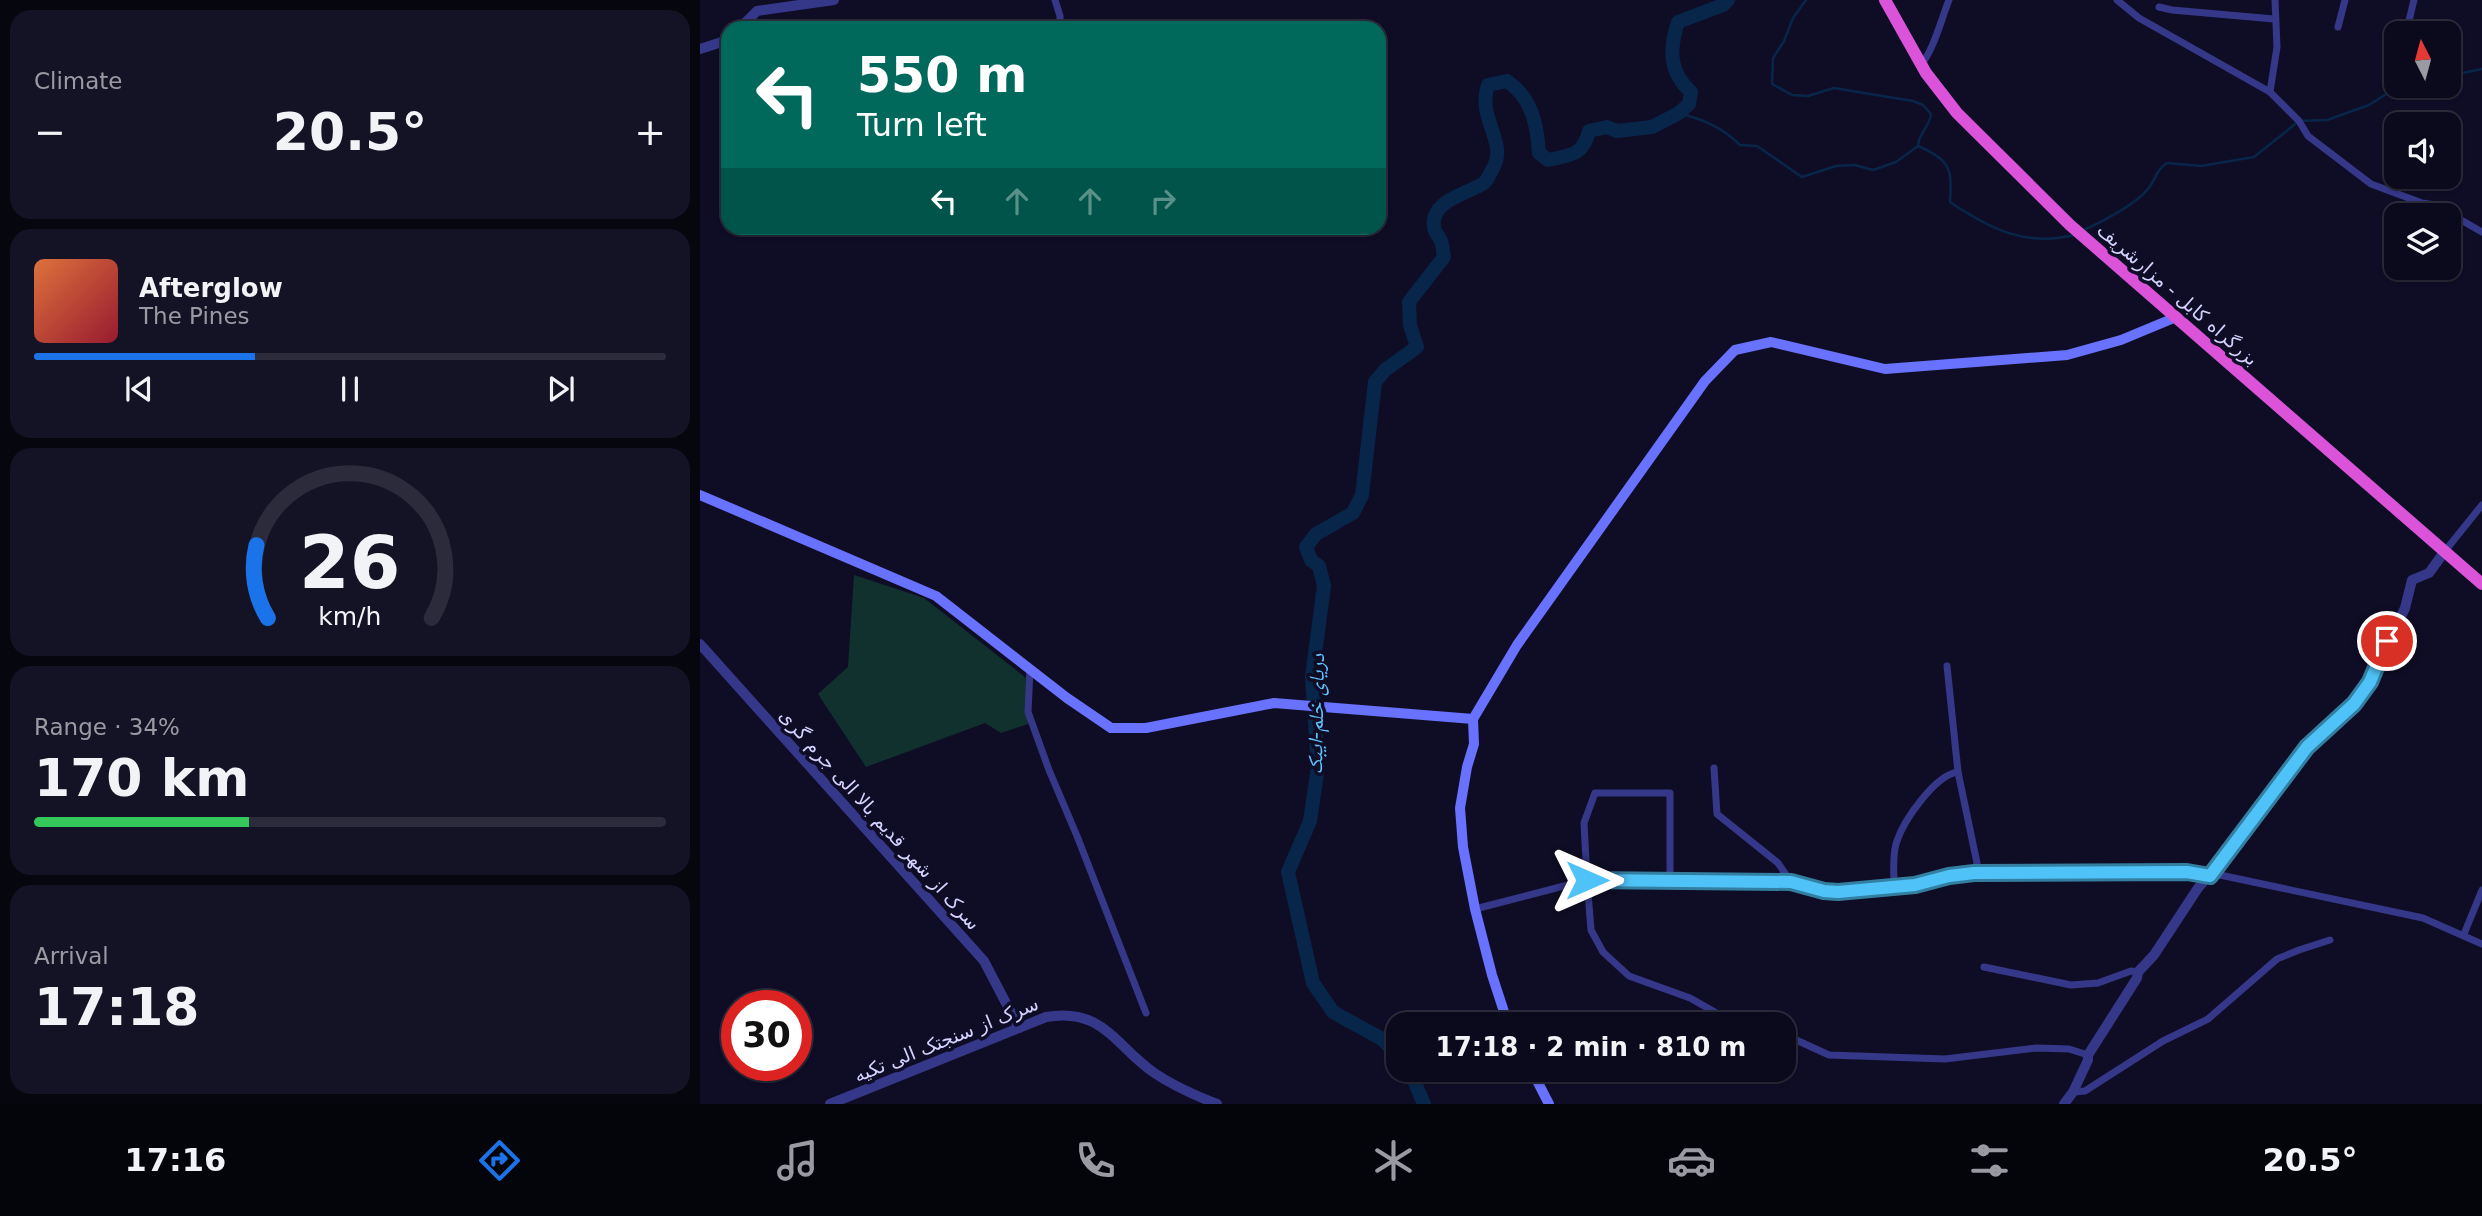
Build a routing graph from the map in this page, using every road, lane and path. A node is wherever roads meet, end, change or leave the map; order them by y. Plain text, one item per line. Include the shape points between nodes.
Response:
1 (834, 0) edge
2 (1055, 0) edge
3 (1885, 0) edge
4 (1949, 0) edge
5 (2117, 0) edge
6 (2274, 0) edge
7 (2346, 0) edge
8 (2414, 0) edge
9 (2160, 7) dead end
10 (2274, 19) junction
11 (747, 21) edge
12 (1060, 21) edge
13 (2409, 21) edge
14 (2338, 27) dead end
15 (721, 42) edge
16 (700, 49) edge
17 (1921, 65) junction
18 (2270, 92) junction
19 (2482, 232) edge
20 (2174, 318) junction
21 (700, 495) edge
22 (2482, 505) edge
23 (2445, 551) junction
24 (2482, 584) edge
25 (700, 644) edge
26 (1947, 666) dead end
27 (1030, 669) junction
28 (1474, 719) junction
29 (1714, 768) dead end
30 (1958, 772) junction
31 (1974, 873) junction
32 (2210, 876) junction
33 (1587, 880) junction
34 (1670, 880) junction
35 (1791, 882) junction
36 (1894, 886) junction
37 (2482, 890) edge
38 (1475, 909) junction
39 (2464, 934) junction
40 (2330, 940) dead end
41 (2482, 944) edge
42 (1984, 967) dead end
43 (2138, 972) junction
44 (1503, 1012) edge
45 (1715, 1012) edge
46 (1146, 1013) dead end
47 (1019, 1027) junction
48 (1796, 1040) edge
49 (2088, 1055) junction
50 (1538, 1082) edge
51 (2073, 1091) junction
52 (830, 1104) edge
53 (1217, 1104) edge
54 (1549, 1104) edge
55 (2064, 1104) edge

1 - 11 street via 757,11
2 - 12 street
3 - 17 highway, بزرگراه کابل - مزارشریف
4 - 17 street via 1931,53
5 - 18 street via 2139,18
6 - 10 street
7 - 14 street
8 - 13 street
9 - 10 street
10 - 18 street via 2277,47
15 - 16 street
17 - 20 highway, بزرگراه کابل - مزارشریف via 1957,113 2070,225
18 - 19 street via 2308,136 2371,184 2435,205
20 - 23 highway, بزرگراه کابل - مزارشریف
20 - 28 main road via 2067,355 1885,369 1771,342 1735,350 1705,381 1524,634
21 - 27 main road via 936,596
22 - 23 street
23 - 24 highway, بزرگراه کابل - مزارشریف
23 - 32 street via 2429,573 2412,580 2405,608 2370,682 2354,704 2307,747
25 - 47 street, سرک از شهر قدیم بالا الی جرم گری via 984,961
26 - 30 street
27 - 28 main road via 1111,729 1146,728 1275,703
27 - 46 street via 1028,712
28 - 38 main road via 1474,744 1460,808
29 - 35 street via 1717,814 1778,863
30 - 31 street via 1976,863
30 - 36 street via 1931,789 1912,813 1896,843
31 - 32 street via 2187,872
31 - 36 street
32 - 39 street via 2423,918
32 - 43 street
33 - 34 street
33 - 34 street via 1584,823 1595,793 1670,793
33 - 38 street
33 - 45 street via 1591,930 1602,952 1629,976
34 - 35 street
35 - 36 street via 1838,892
37 - 39 street
38 - 44 main road
39 - 41 street
40 - 51 street via 2277,959 2208,1019 2163,1041 2084,1091
42 - 43 street via 2071,985
43 - 49 street
47 - 52 street, سرک از سنجتک الی تکیه
47 - 53 street, سرک از سنجتک الی تکیه via 1064,1014 1087,1020 1112,1034 1154,1074
48 - 49 street via 1829,1055 1945,1059 2036,1048
49 - 51 street
50 - 54 main road
51 - 55 street

